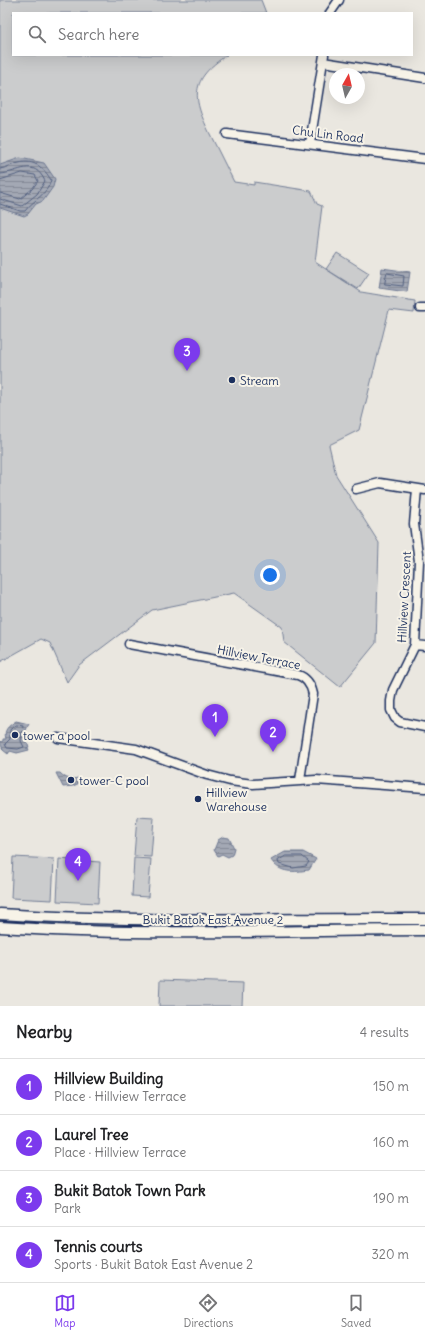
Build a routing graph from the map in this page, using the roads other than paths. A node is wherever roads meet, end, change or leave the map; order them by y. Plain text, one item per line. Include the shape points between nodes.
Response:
1 (339, 0) edge
2 (331, 12) edge
3 (323, 58) edge
4 (425, 78) edge
5 (227, 134) dead end
6 (310, 143) junction
7 (425, 159) edge
8 (356, 489) dead end
9 (421, 489) edge
10 (422, 571) edge
11 (129, 644) dead end
12 (415, 645) junction
13 (425, 646) edge
14 (425, 727) edge
15 (58, 738) dead end
16 (300, 780) junction
17 (425, 788) edge
18 (0, 914) edge
19 (425, 919) edge
20 (0, 927) edge
21 (425, 930) edge

1 - 2 street
3 - 4 street
3 - 6 street
5 - 6 street, Chu Lin Road
6 - 7 street, Chu Lin Road
8 - 9 street, Hillview Crescent via 380,483
9 - 10 street, Hillview Crescent via 414,524
10 - 12 street, Hillview Crescent
11 - 16 street, Hillview Terrace via 298,675 305,679 313,694
12 - 13 street
12 - 14 street, Hillview Crescent via 393,690 392,710 400,722
15 - 16 street via 136,749 230,781 254,784
16 - 17 street
18 - 19 street, Bukit Batok East Avenue 2 via 212,920
20 - 21 street, Bukit Batok East Avenue 2 via 216,933

